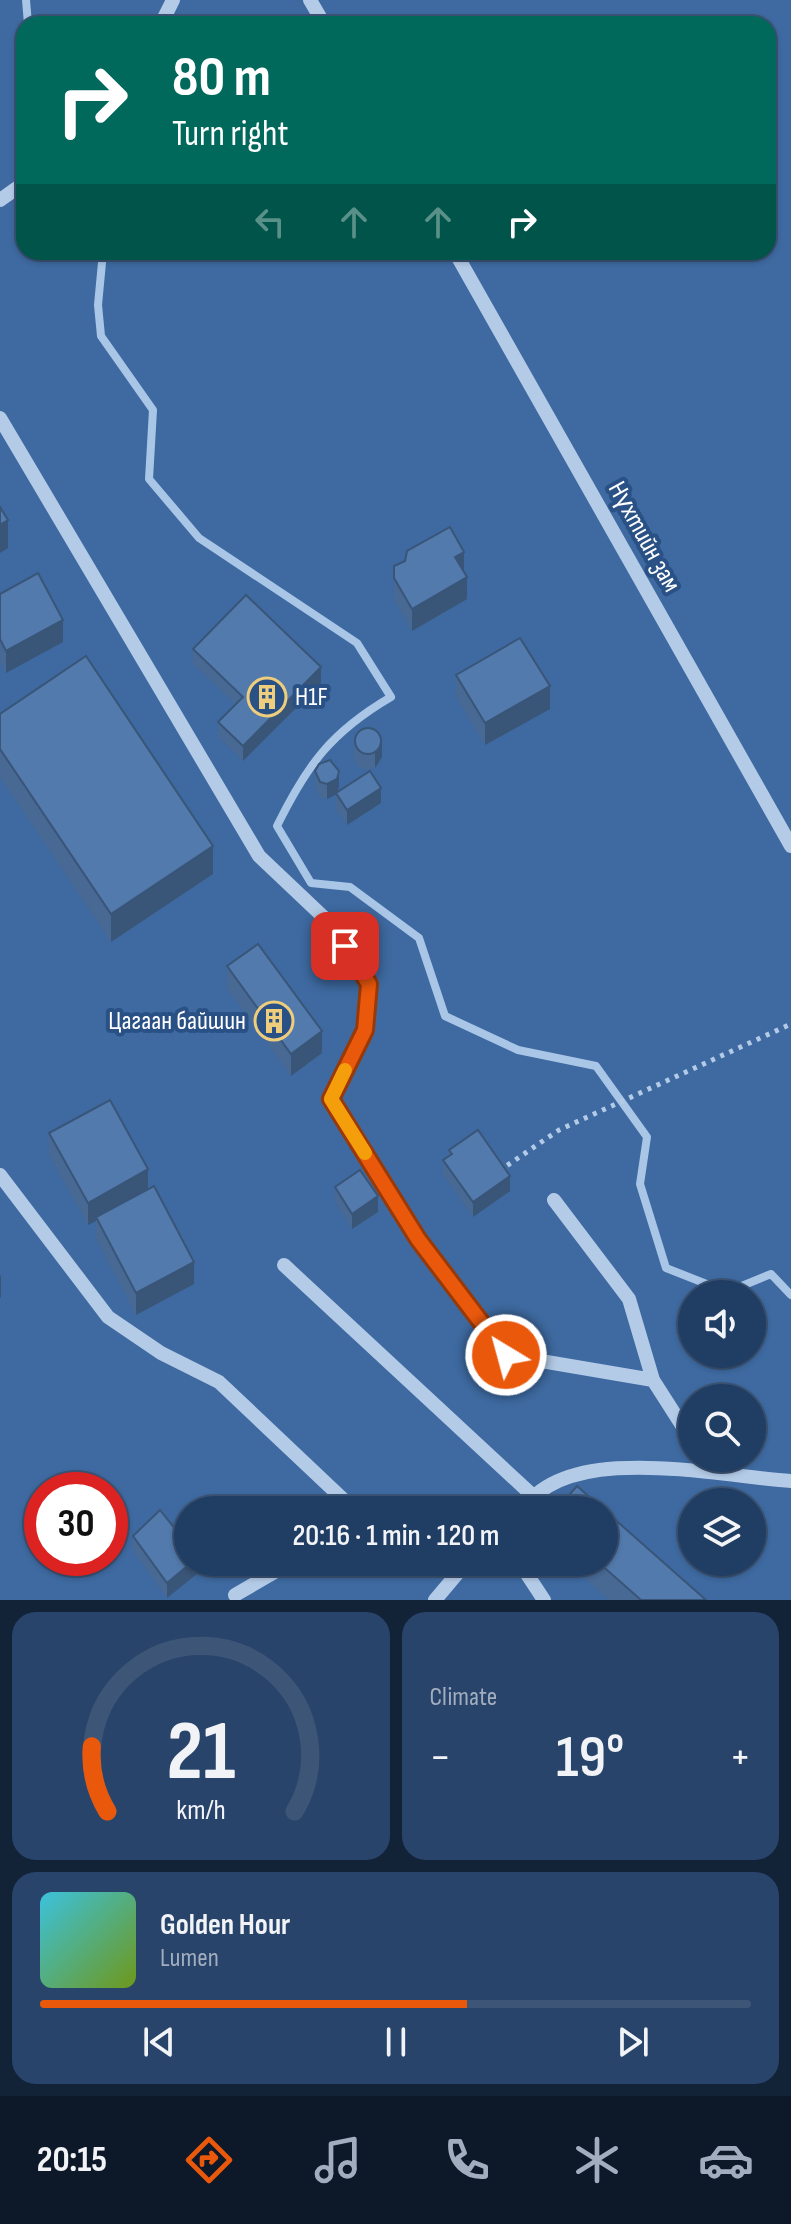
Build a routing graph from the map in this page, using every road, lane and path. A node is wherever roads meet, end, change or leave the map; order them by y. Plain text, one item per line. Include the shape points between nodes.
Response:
1 (460, 260) edge
2 (0, 418) edge
3 (791, 846) edge
4 (791, 1024) edge
5 (497, 1172) edge
6 (0, 1175) edge
7 (554, 1200) dead end
8 (284, 1265) dead end
9 (653, 1380) junction
10 (678, 1419) edge
11 (678, 1465) edge
12 (746, 1472) edge
13 (789, 1481) edge
14 (532, 1495) joint
15 (340, 1496) edge
16 (268, 1576) edge
17 (455, 1576) edge
18 (528, 1576) edge
19 (235, 1595) dead end
20 (435, 1600) edge
21 (544, 1600) edge

1 - 3 street, Нүхтийн зам
2 - 9 street via 259,856 334,927 369,984 365,1030 331,1099 418,1239 506,1355
4 - 5 path via 559,1130
6 - 15 street via 108,1317 161,1353 219,1382
7 - 9 street via 629,1299
8 - 14 street
9 - 10 street
11 - 14 street via 587,1470
12 - 13 street
16 - 19 street
17 - 20 street
18 - 21 street

